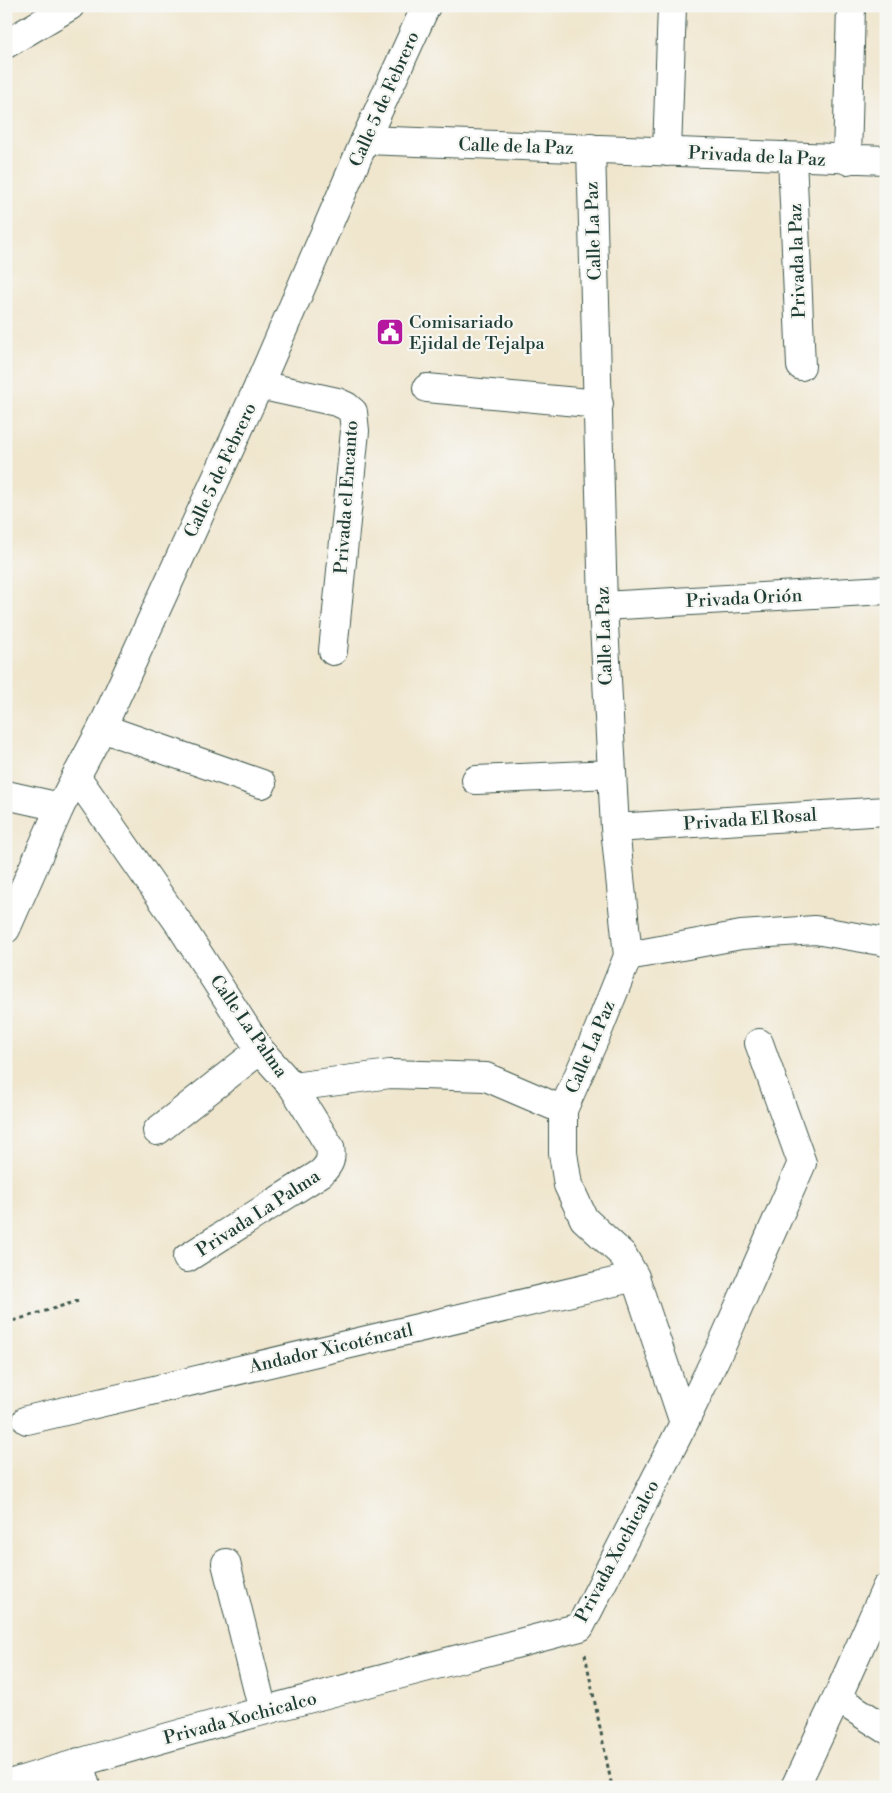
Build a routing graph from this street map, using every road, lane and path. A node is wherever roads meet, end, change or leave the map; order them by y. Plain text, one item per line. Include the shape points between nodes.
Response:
1 (70, 6) edge
2 (426, 6) edge
3 (672, 6) edge
4 (851, 6) edge
5 (6, 44) edge
6 (365, 140) junction
7 (591, 148) junction
8 (667, 152) junction
9 (792, 157) junction
10 (847, 160) junction
11 (886, 160) edge
12 (801, 366) dead end
13 (259, 385) junction
14 (427, 388) dead end
15 (599, 404) junction
16 (886, 590) edge
17 (603, 606) junction
18 (333, 651) dead end
19 (102, 728) junction
20 (611, 774) junction
21 (76, 776) junction
22 (476, 780) dead end
23 (262, 784) dead end
24 (6, 795) edge
25 (60, 807) junction
26 (886, 810) edge
27 (615, 828) junction
28 (6, 929) edge
29 (886, 942) edge
30 (628, 956) junction
31 (759, 1043) dead end
32 (260, 1050) junction
33 (292, 1087) junction
34 (563, 1110) junction
35 (157, 1131) dead end
36 (187, 1258) dead end
37 (635, 1277) junction
38 (78, 1301) dead end
39 (6, 1323) edge
40 (27, 1420) dead end
41 (684, 1423) junction
42 (226, 1564) dead end
43 (886, 1588) edge
44 (580, 1627) junction
45 (837, 1698) junction
46 (262, 1711) junction
47 (886, 1729) edge
48 (82, 1775) edge
49 (6, 1785) edge
50 (612, 1787) edge
51 (795, 1787) edge

1 - 5 street
2 - 6 street, Calle 5 de Febrero
3 - 8 street
4 - 10 street
6 - 7 street, Calle de la Paz
6 - 13 street, Calle 5 de Febrero
7 - 8 street, Calle de la Paz
7 - 15 street, Calle La Paz
8 - 9 street, Privada de la Paz
9 - 10 street, Privada de la Paz
9 - 12 street, Privada la Paz
10 - 11 street, Privada de la Paz
13 - 18 street, Privada el Encanto via 337,402 353,412 355,431
13 - 19 street, Calle 5 de Febrero
14 - 15 street
15 - 17 street, Calle La Paz
16 - 17 street, Privada Orión
17 - 20 street, Calle La Paz
19 - 21 street, Calle 5 de Febrero
19 - 23 street
20 - 22 street
20 - 27 street, Calle La Paz
21 - 25 street, Calle 5 de Febrero
21 - 32 street, Calle La Palma via 180,925
24 - 25 street
25 - 28 street, Calle 5 de Febrero
26 - 27 street, Privada El Rosal
27 - 30 street, Calle La Paz
29 - 30 street via 816,930 741,935
30 - 34 street, Calle La Paz
31 - 41 street, Privada Xochicalco via 802,1163
32 - 33 street, Calle La Palma
32 - 35 street
33 - 34 street, Calle La Palma via 390,1074 486,1077
33 - 36 street, Privada La Palma via 330,1147 332,1158 329,1166
34 - 37 street via 563,1153 568,1185 584,1219 622,1254
37 - 40 street, Andador Xicoténcatl
37 - 41 street
38 - 39 path
41 - 44 street, Privada Xochicalco
42 - 46 street
43 - 45 street
44 - 46 street, Privada Xochicalco
44 - 50 path
45 - 47 street
45 - 51 street
46 - 48 street, Privada Xochicalco
48 - 49 street, Privada Xochicalco

